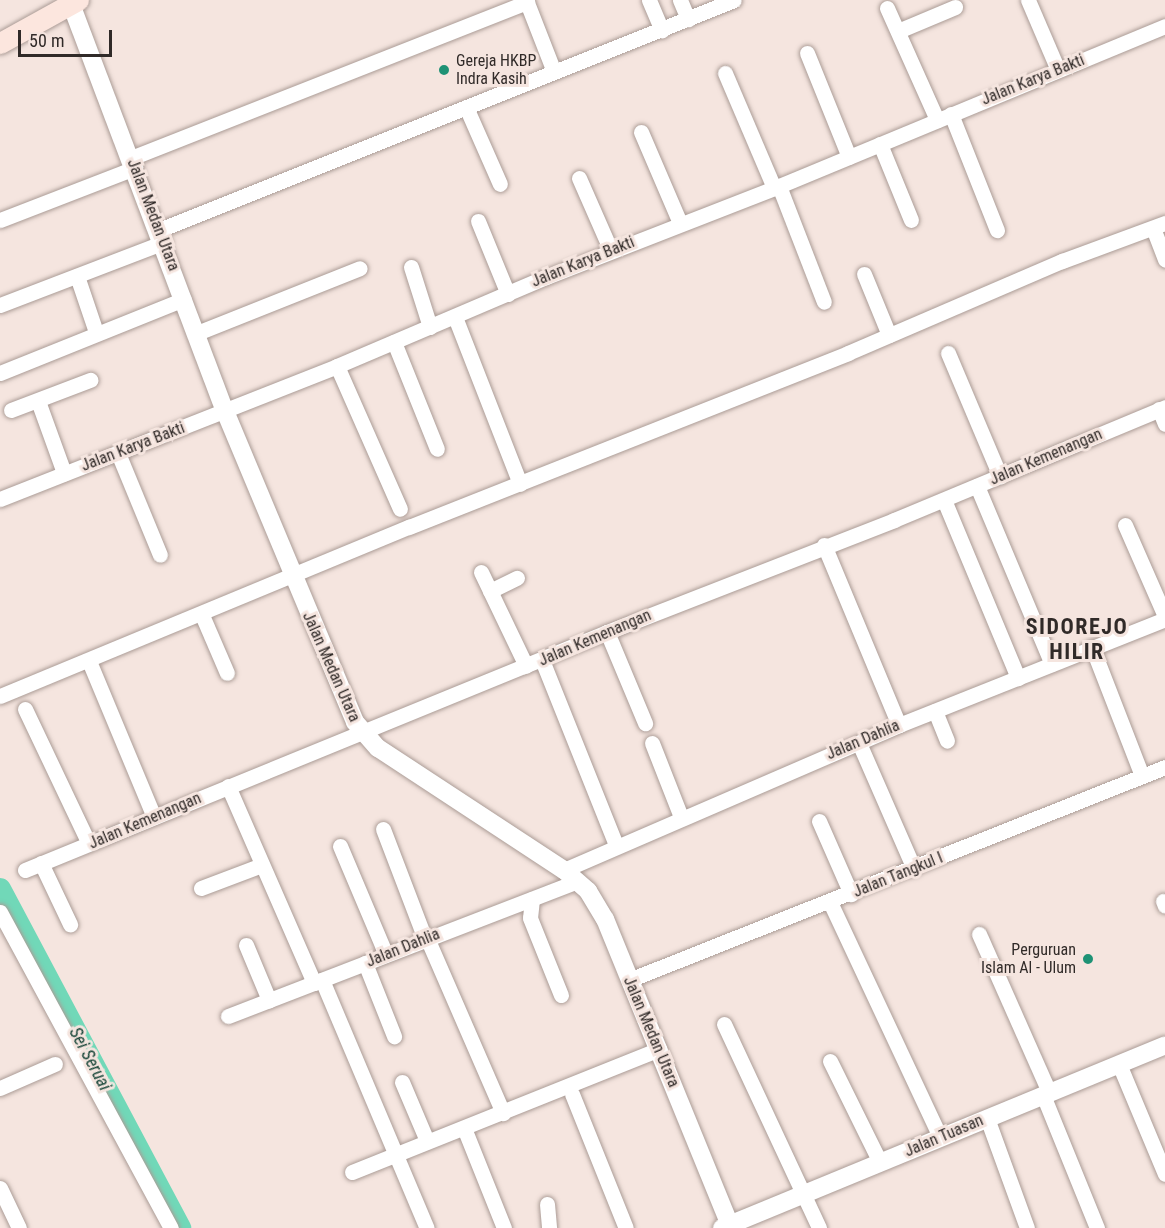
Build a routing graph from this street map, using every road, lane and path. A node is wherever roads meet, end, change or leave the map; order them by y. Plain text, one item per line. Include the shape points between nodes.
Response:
1 (649, 0) edge
2 (680, 0) edge
3 (734, 0) edge
4 (1028, 0) edge
5 (527, 1) edge
6 (74, 2) edge
7 (955, 7) dead end
8 (887, 8) dead end
9 (688, 19) junction
10 (1165, 26) edge
11 (662, 30) junction
12 (898, 31) junction
13 (0, 43) edge
14 (807, 53) dead end
15 (1058, 70) junction
16 (554, 72) junction
17 (725, 73) dead end
18 (466, 107) junction
19 (944, 117) junction
20 (641, 132) dead end
21 (880, 144) junction
22 (849, 157) junction
23 (133, 163) junction
24 (579, 178) dead end
25 (500, 184) dead end
26 (776, 187) junction
27 (0, 220) edge
28 (911, 220) dead end
29 (478, 221) dead end
30 (680, 223) junction
31 (1159, 225) edge
32 (997, 230) dead end
33 (162, 236) junction
34 (611, 250) junction
35 (1165, 260) edge
36 (411, 267) dead end
37 (360, 268) dead end
38 (864, 274) dead end
39 (77, 276) junction
40 (508, 294) junction
41 (184, 298) junction
42 (824, 302) dead end
43 (0, 305) edge
44 (455, 317) junction
45 (430, 327) junction
46 (96, 332) junction
47 (197, 333) junction
48 (890, 335) junction
49 (394, 342) junction
50 (948, 353) dead end
51 (337, 366) junction
52 (0, 373) edge
53 (90, 380) dead end
54 (38, 400) junction
55 (11, 410) dead end
56 (225, 411) junction
57 (1163, 413) edge
58 (437, 448) dead end
59 (118, 453) junction
60 (64, 473) junction
61 (1000, 476) junction
62 (520, 484) junction
63 (978, 486) junction
64 (0, 499) edge
65 (944, 500) junction
66 (400, 509) dead end
67 (1125, 525) dead end
68 (824, 545) junction
69 (160, 555) dead end
70 (480, 572) dead end
71 (293, 577) junction
72 (517, 578) dead end
73 (490, 591) junction
74 (202, 615) junction
75 (1165, 617) edge
76 (607, 632) junction
77 (1092, 647) junction
78 (542, 660) junction
79 (89, 661) junction
80 (1052, 664) junction
81 (526, 666) junction
82 (227, 673) dead end
83 (1017, 678) junction
84 (0, 696) edge
85 (31, 710) dead end
86 (935, 711) junction
87 (645, 723) dead end
88 (899, 725) junction
89 (360, 731) junction
90 (947, 741) dead end
91 (860, 742) junction
92 (652, 743) dead end
93 (1165, 767) edge
94 (1142, 777) junction
95 (228, 786) junction
96 (154, 817) junction
97 (681, 817) junction
98 (819, 821) dead end
99 (383, 829) dead end
100 (94, 842) junction
101 (616, 845) junction
102 (340, 846) dead end
103 (41, 863) junction
104 (262, 865) junction
105 (914, 869) junction
106 (25, 870) dead end
107 (571, 875) junction
108 (201, 888) dead end
109 (851, 894) junction
110 (532, 899) junction
111 (830, 902) junction
112 (0, 912) edge
113 (70, 924) dead end
114 (979, 934) dead end
115 (426, 938) junction
116 (246, 945) dead end
117 (386, 955) junction
118 (365, 963) junction
119 (629, 980) junction
120 (318, 981) junction
121 (561, 995) dead end
122 (269, 1000) junction
123 (228, 1016) dead end
124 (724, 1024) dead end
125 (394, 1036) dead end
126 (1165, 1044) edge
127 (659, 1049) junction
128 (830, 1061) dead end
129 (55, 1064) dead end
130 (1119, 1064) junction
131 (402, 1082) dead end
132 (0, 1088) edge
133 (575, 1088) junction
134 (1046, 1094) junction
135 (503, 1113) junction
136 (987, 1118) junction
137 (464, 1128) junction
138 (940, 1137) junction
139 (427, 1141) junction
140 (395, 1154) junction
141 (609, 1161) dead end
142 (880, 1162) junction
143 (352, 1172) dead end
144 (1165, 1174) edge
145 (0, 1188) edge
146 (806, 1193) junction
147 (547, 1204) dead end
148 (728, 1227) edge
149 (20, 1228) edge
150 (171, 1228) edge
151 (428, 1228) edge
152 (504, 1228) edge
153 (549, 1228) edge
154 (626, 1228) edge
155 (819, 1228) edge
156 (1027, 1228) edge
157 (1097, 1228) edge

1 - 11 street
2 - 9 street
3 - 9 street
4 - 15 street
5 - 16 street
5 - 23 street
6 - 13 main road
6 - 23 street, Jalan Medan Utara
7 - 12 street
8 - 12 street
9 - 11 street
10 - 15 street, Jalan Karya Bakti
11 - 16 street
12 - 19 street
14 - 22 street
15 - 19 street, Jalan Karya Bakti
16 - 18 street
17 - 26 street
18 - 25 street
18 - 33 street
19 - 21 street, Jalan Karya Bakti
19 - 32 street
20 - 30 street
21 - 22 street, Jalan Karya Bakti
21 - 28 street
22 - 26 street, Jalan Karya Bakti
23 - 27 street
23 - 33 street, Jalan Medan Utara
24 - 34 street
26 - 30 street, Jalan Karya Bakti
26 - 42 street
29 - 40 street
30 - 34 street, Jalan Karya Bakti
31 - 35 street
31 - 48 street via 1062,261
33 - 39 street
33 - 41 street, Jalan Medan Utara
34 - 40 street, Jalan Karya Bakti
36 - 45 street
37 - 47 street
38 - 48 street
39 - 43 street
39 - 46 street
40 - 44 street, Jalan Karya Bakti
41 - 46 street
41 - 47 street, Jalan Medan Utara
44 - 45 street, Jalan Karya Bakti
44 - 62 street
45 - 49 street, Jalan Karya Bakti
46 - 52 street
47 - 56 street, Jalan Medan Utara
48 - 62 street
49 - 51 street, Jalan Karya Bakti
49 - 58 street
50 - 61 street
51 - 56 street, Jalan Karya Bakti
51 - 66 street
53 - 54 street
54 - 55 street
54 - 60 street
56 - 59 street, Jalan Karya Bakti
56 - 71 street, Jalan Medan Utara
57 - 61 street, Jalan Kemenangan
59 - 60 street, Jalan Karya Bakti
59 - 69 street
60 - 64 street, Jalan Karya Bakti
61 - 63 street, Jalan Kemenangan
62 - 71 street
63 - 65 street, Jalan Kemenangan
63 - 80 street
65 - 68 street, Jalan Kemenangan
65 - 83 street
67 - 75 street
68 - 76 street, Jalan Kemenangan
68 - 88 street
70 - 73 street
71 - 74 street
71 - 89 street, Jalan Medan Utara
72 - 73 street
73 - 81 street
74 - 79 street
74 - 82 street
75 - 77 street, Jalan Dahlia
76 - 78 street, Jalan Kemenangan
76 - 87 street
77 - 80 street, Jalan Dahlia
77 - 94 street
78 - 81 street, Jalan Kemenangan
78 - 101 street
79 - 84 street
79 - 96 street
80 - 83 street, Jalan Dahlia
81 - 89 street, Jalan Kemenangan
83 - 86 street, Jalan Dahlia
85 - 100 street
86 - 88 street, Jalan Dahlia
86 - 90 street
88 - 91 street, Jalan Dahlia
89 - 95 street, Jalan Kemenangan
89 - 107 street, Jalan Medan Utara via 378,748
91 - 97 street, Jalan Dahlia
91 - 105 street
92 - 97 street
93 - 94 street, Jalan Tangkul I
94 - 105 street, Jalan Tangkul I
95 - 96 street, Jalan Kemenangan
95 - 104 street
96 - 100 street, Jalan Kemenangan
97 - 101 street, Jalan Dahlia
98 - 109 street
99 - 115 street
100 - 103 street, Jalan Kemenangan
101 - 107 street, Jalan Dahlia
102 - 117 street
103 - 106 street, Jalan Kemenangan
103 - 113 street
104 - 108 street
104 - 120 street
105 - 109 street, Jalan Tangkul I
107 - 110 street, Jalan Dahlia
107 - 119 street, Jalan Medan Utara via 597,904
109 - 111 street, Jalan Tangkul I
110 - 115 street, Jalan Dahlia
110 - 121 street via 530,918
111 - 119 street, Jalan Tangkul I
111 - 138 street
112 - 150 street
114 - 134 street
115 - 117 street, Jalan Dahlia
115 - 135 street
116 - 122 street
117 - 118 street, Jalan Dahlia
118 - 120 street, Jalan Dahlia
118 - 125 street
119 - 127 street, Jalan Medan Utara
120 - 122 street, Jalan Dahlia
120 - 140 street
122 - 123 street, Jalan Dahlia
124 - 146 street
126 - 130 street, Jalan Tuasan
127 - 133 street
127 - 148 street, Jalan Medan Utara
128 - 142 street
129 - 132 street
130 - 134 street, Jalan Tuasan
130 - 144 street
131 - 139 street
133 - 135 street
133 - 141 street
133 - 154 street
134 - 136 street, Jalan Tuasan
134 - 157 street
135 - 137 street
136 - 138 street, Jalan Tuasan
136 - 156 street
137 - 139 street
137 - 152 street
138 - 142 street, Jalan Tuasan
139 - 140 street
140 - 143 street
140 - 151 street
142 - 146 street, Jalan Tuasan
145 - 149 street
146 - 148 street, Jalan Tuasan
146 - 155 street
147 - 153 street

